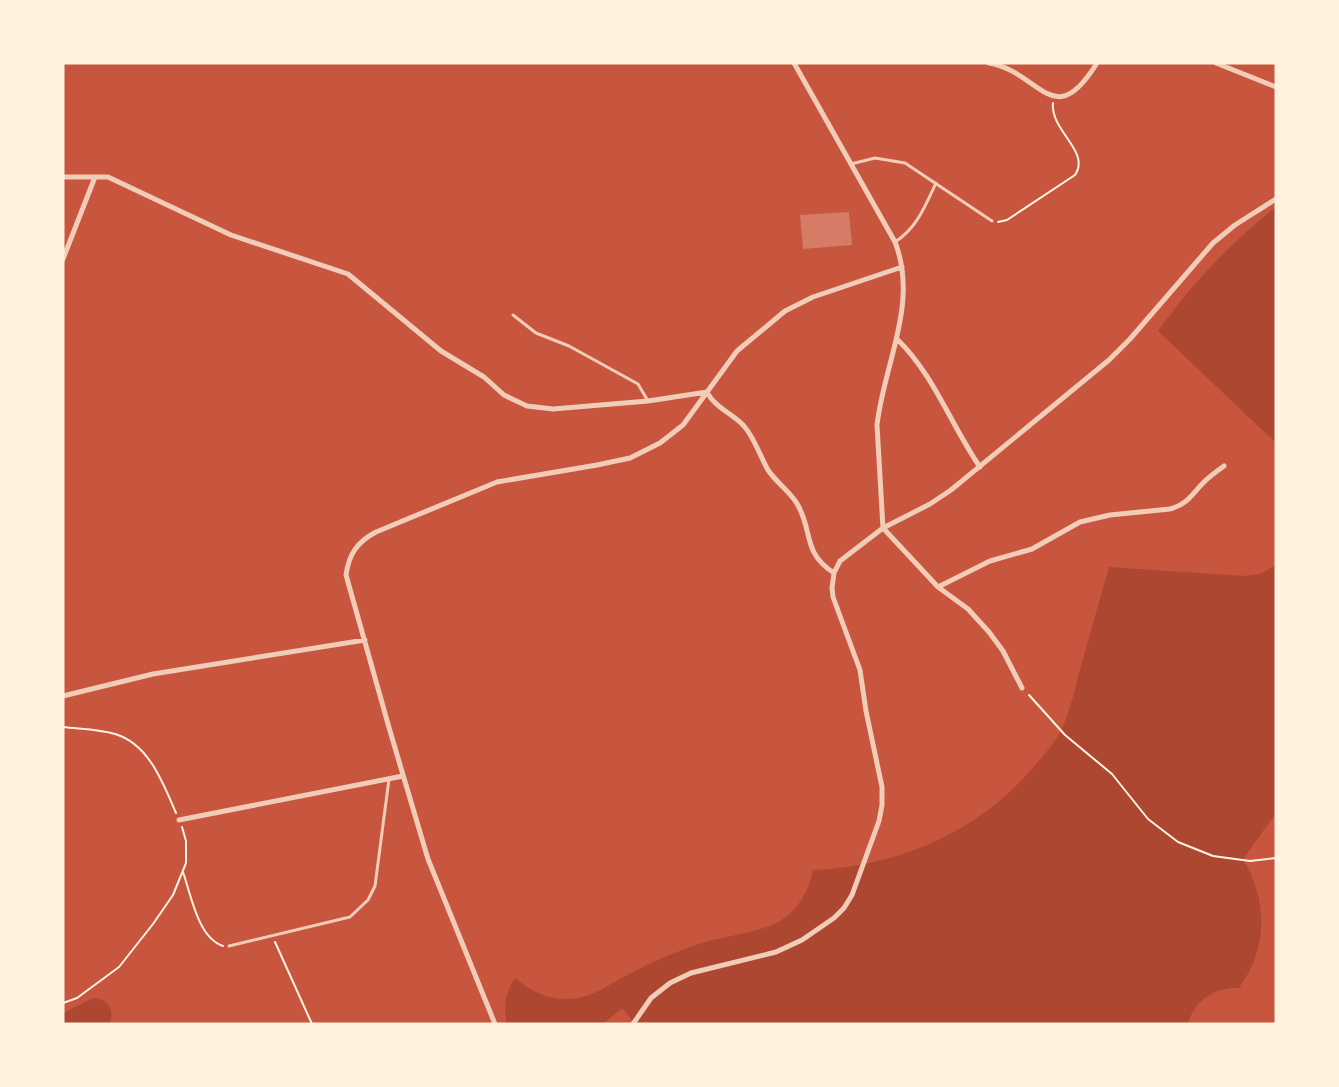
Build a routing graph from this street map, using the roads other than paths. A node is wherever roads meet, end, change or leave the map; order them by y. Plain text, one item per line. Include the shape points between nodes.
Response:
1 (794, 63) edge
2 (989, 63) edge
3 (1097, 63) edge
4 (1216, 63) edge
5 (1276, 87) edge
6 (851, 164) junction
7 (63, 177) edge
8 (95, 177) junction
9 (936, 183) junction
10 (1276, 199) edge
11 (992, 221) road end
12 (895, 242) junction
13 (63, 259) edge
14 (903, 267) junction
15 (513, 315) dead end
16 (897, 339) junction
17 (707, 392) junction
18 (648, 401) junction
19 (1224, 466) dead end
20 (980, 467) junction
21 (883, 528) junction
22 (834, 573) junction
23 (938, 587) junction
24 (364, 640) junction
25 (1022, 687) road end
26 (63, 696) edge
27 (403, 776) junction
28 (389, 779) junction
29 (179, 820) road end
30 (229, 946) road end
31 (495, 1024) edge
32 (633, 1024) edge

1 - 6 street
2 - 3 street via 1010,69 1054,97 1078,89
4 - 5 street
6 - 9 lane via 875,158 892,159
6 - 12 street
7 - 8 street
8 - 13 street
8 - 18 street via 108,177 231,235 348,274 441,351 484,377 504,395 527,406 553,409
9 - 11 lane
9 - 12 lane via 918,220
10 - 20 street via 1224,232 1123,346
12 - 14 street
14 - 16 street via 904,301
14 - 17 street via 813,297 785,311 737,351
15 - 18 lane via 536,333 638,384
16 - 20 street via 928,376
16 - 21 street via 877,425
17 - 18 street
17 - 22 street via 714,404 749,432 771,475 798,506 815,557
17 - 24 street via 683,425 660,443 630,458 497,482 364,538 348,561 346,575
19 - 23 street via 1179,506 1080,522 1032,549 990,561
20 - 21 street via 930,504
21 - 22 street via 840,561
21 - 23 street
22 - 32 street via 833,597 860,670 882,787 879,820 852,895 834,918 802,940 776,952 691,973 670,983 651,998
23 - 25 street via 968,609 989,632
24 - 26 street via 153,674
24 - 27 street
27 - 28 street
27 - 31 street via 429,859
28 - 29 street
28 - 30 lane via 377,878 368,900 350,917

